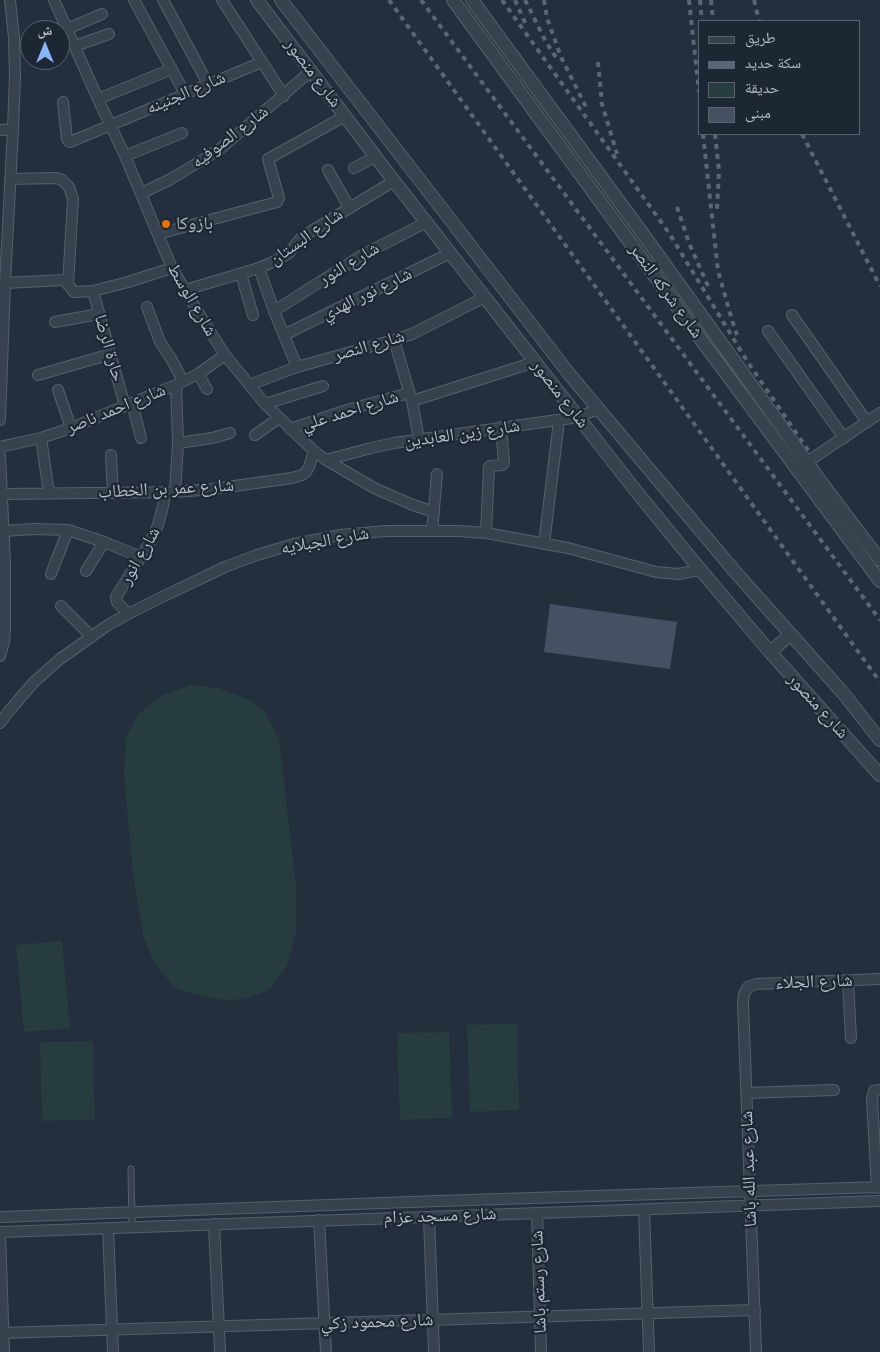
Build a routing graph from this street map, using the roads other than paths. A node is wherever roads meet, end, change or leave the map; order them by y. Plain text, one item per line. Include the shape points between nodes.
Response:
1 (10, 0) edge
2 (54, 0) edge
3 (134, 0) edge
4 (163, 0) edge
5 (222, 0) edge
6 (257, 0) edge
7 (281, 0) edge
8 (453, 0) edge
9 (472, 0) edge
10 (102, 14) dead end
11 (63, 20) edge
12 (70, 28) edge
13 (110, 34) dead end
14 (70, 35) edge
15 (75, 46) junction
16 (262, 62) junction
17 (172, 70) junction
18 (311, 71) junction
19 (208, 84) junction
20 (186, 94) junction
21 (284, 96) junction
22 (98, 99) junction
23 (63, 102) dead end
24 (345, 116) junction
25 (111, 125) junction
26 (13, 129) junction
27 (0, 130) edge
28 (182, 132) dead end
29 (125, 156) junction
30 (376, 157) junction
31 (354, 168) dead end
32 (328, 170) dead end
33 (10, 179) junction
34 (394, 181) junction
35 (142, 194) junction
36 (5, 204) edge
37 (349, 208) junction
38 (426, 222) junction
39 (158, 234) junction
40 (450, 253) junction
41 (3, 258) edge
42 (172, 268) junction
43 (259, 268) junction
44 (241, 274) junction
45 (5, 283) junction
46 (68, 285) junction
47 (185, 290) junction
48 (93, 291) junction
49 (486, 298) junction
50 (147, 307) dead end
51 (274, 311) junction
52 (2, 314) edge
53 (99, 314) junction
54 (253, 315) dead end
55 (792, 315) dead end
56 (55, 322) dead end
57 (768, 331) dead end
58 (284, 335) junction
59 (394, 340) junction
60 (111, 354) junction
61 (225, 355) junction
62 (535, 362) junction
63 (297, 367) junction
64 (198, 374) junction
65 (38, 375) dead end
66 (179, 383) junction
67 (249, 384) junction
68 (323, 386) dead end
69 (207, 389) dead end
70 (58, 390) dead end
71 (411, 397) junction
72 (128, 404) junction
73 (265, 404) junction
74 (598, 409) junction
75 (880, 413) edge
76 (579, 417) junction
77 (279, 418) junction
78 (0, 420) edge
79 (559, 421) junction
80 (867, 422) junction
81 (71, 428) junction
82 (501, 428) junction
83 (290, 429) junction
84 (230, 433) dead end
85 (255, 435) dead end
86 (41, 438) junction
87 (141, 438) dead end
88 (844, 438) junction
89 (419, 439) junction
90 (178, 443) junction
91 (0, 447) edge
92 (314, 451) junction
93 (111, 454) dead end
94 (0, 455) edge
95 (0, 459) edge
96 (326, 460) junction
97 (807, 462) junction
98 (437, 474) dead end
99 (113, 492) junction
100 (170, 492) junction
101 (49, 493) junction
102 (2, 495) edge
103 (434, 512) junction
104 (68, 530) junction
105 (4, 531) junction
106 (432, 531) junction
107 (486, 533) junction
108 (104, 542) junction
109 (544, 544) junction
110 (141, 557) junction
111 (880, 560) edge
112 (3, 562) edge
113 (700, 570) junction
114 (86, 571) dead end
115 (51, 574) dead end
116 (880, 581) edge
117 (61, 606) dead end
118 (128, 614) junction
119 (3, 630) edge
120 (790, 634) junction
121 (92, 636) junction
122 (770, 652) junction
123 (0, 656) edge
124 (0, 723) edge
125 (880, 740) edge
126 (880, 775) edge
127 (880, 979) edge
128 (848, 981) junction
129 (748, 987) joint
130 (851, 1038) dead end
131 (834, 1090) dead end
132 (880, 1090) edge
133 (746, 1093) junction
134 (131, 1169) dead end
135 (878, 1188) edge
136 (749, 1192) junction
137 (880, 1201) edge
138 (750, 1205) junction
139 (644, 1210) junction
140 (132, 1212) junction
141 (536, 1213) junction
142 (0, 1217) edge
143 (429, 1217) junction
144 (319, 1220) junction
145 (214, 1224) junction
146 (132, 1227) junction
147 (108, 1228) junction
148 (0, 1232) edge
149 (755, 1310) junction
150 (647, 1314) junction
151 (540, 1316) junction
152 (433, 1320) junction
153 (325, 1323) junction
154 (219, 1326) junction
155 (112, 1329) junction
156 (2, 1333) edge
157 (4, 1352) edge
158 (113, 1352) edge
159 (220, 1352) edge
160 (326, 1352) edge
161 (434, 1352) edge
162 (542, 1352) edge
163 (648, 1352) edge
164 (756, 1352) edge

1 - 26 street via 15,75
2 - 11 street, شارع الوسط
3 - 17 street
4 - 19 street
5 - 16 street
6 - 18 street, شارع منصور
7 - 74 street, شارع منصور
8 - 116 street, شارع شركه النصر
9 - 97 street, شارع شركه النصر
10 - 12 street
13 - 15 street
14 - 15 street, شارع الوسط
15 - 22 street, شارع الوسط
16 - 19 street, شارع الجنينه
16 - 21 street
17 - 20 street
17 - 22 street
18 - 21 street, شارع الصوفيه
18 - 24 street, شارع منصور
19 - 20 street, شارع الجنينه
20 - 25 street, شارع الجنينه
21 - 35 street, شارع الصوفيه via 220,148
22 - 25 street, شارع الوسط
23 - 25 street, شارع الجنينه via 69,142
24 - 30 street, شارع منصور
24 - 39 street via 268,159 279,198 277,202
25 - 29 street, شارع الوسط
26 - 27 street
26 - 33 street
28 - 29 street
29 - 35 street, شارع الوسط
30 - 31 street
30 - 34 street, شارع منصور
32 - 37 street
33 - 36 street
33 - 46 street via 56,178 70,187 73,199
34 - 37 street, شارع البستان
34 - 38 street, شارع منصور
35 - 39 street, شارع الوسط
36 - 41 street
37 - 43 street, شارع البستان via 300,240 289,253
38 - 40 street, شارع منصور
38 - 51 street, شارع النور via 364,254
39 - 42 street, شارع الوسط
40 - 49 street, شارع منصور
40 - 58 street, شارع نور الهدي
41 - 45 street
42 - 47 street, شارع الوسط
42 - 48 street
43 - 44 street, شارع البستان
43 - 51 street
44 - 47 street, شارع البستان
44 - 54 street
45 - 46 street via 62,280
45 - 52 street
46 - 48 street via 74,292
47 - 61 street, شارع الوسط
48 - 53 street, حارة الرضا
49 - 59 street, شارع النصر
49 - 62 street, شارع منصور
50 - 66 street
51 - 58 street
52 - 78 street
53 - 56 street
53 - 60 street, حارة الرضا
55 - 80 street
57 - 88 street
58 - 63 street
59 - 63 street, شارع النصر
59 - 71 street
60 - 65 street
60 - 72 street, حارة الرضا
61 - 64 street, شارع احمد ناصر
61 - 67 street, شارع الوسط
62 - 71 street, شارع احمد علي
62 - 76 street, شارع منصور
63 - 67 street, شارع النصر
64 - 66 street, شارع احمد ناصر
64 - 69 street
66 - 72 street, شارع احمد ناصر
66 - 90 street, شارع انور
67 - 73 street, شارع الوسط
68 - 73 street
70 - 81 street
71 - 83 street, شارع احمد علي via 347,410
71 - 89 street
72 - 81 street, شارع احمد ناصر
72 - 87 street, حارة الرضا
73 - 77 street, شارع الوسط
74 - 76 street, شارع زين العابدين
74 - 120 street, شارع منصور
75 - 80 street
76 - 79 street, شارع زين العابدين
76 - 113 street, شارع منصور
77 - 83 street, شارع الوسط
77 - 85 street
79 - 82 street, شارع زين العابدين
79 - 109 street
80 - 88 street
81 - 86 street, شارع احمد ناصر
82 - 89 street, شارع زين العابدين
82 - 107 street via 504,464 489,467
83 - 92 street, شارع الوسط
84 - 90 street
86 - 91 street, شارع احمد ناصر
86 - 101 street
88 - 97 street
89 - 96 street, شارع زين العابدين
90 - 100 street, شارع انور
92 - 96 street, شارع الوسط
92 - 100 street, شارع عمر بن الخطاب via 306,472 297,477
93 - 99 street
94 - 95 street
95 - 102 street
96 - 103 street, شارع الوسط via 388,494
97 - 111 street, شارع شركه النصر
98 - 103 street
99 - 100 street, شارع عمر بن الخطاب
99 - 101 street, شارع عمر بن الخطاب
100 - 110 street, شارع انور
101 - 102 street, شارع عمر بن الخطاب
102 - 105 street
103 - 106 street
104 - 105 street
104 - 108 street
104 - 115 street
105 - 112 street
106 - 107 street, شارع الجبلايه
106 - 118 street, شارع الجبلايه via 386,531 294,544 225,567
107 - 109 street, شارع الجبلايه
108 - 110 street
108 - 114 street
109 - 113 street, شارع الجبلايه via 656,572 678,574
110 - 118 street, شارع انور via 116,597
112 - 119 street
113 - 122 street, شارع منصور
117 - 121 street
118 - 121 street, شارع الجبلايه
119 - 123 street
120 - 122 street
120 - 125 street, شارع منصور
121 - 124 street, شارع الجبلايه via 34,682
122 - 126 street, شارع منصور
127 - 128 street, شارع الجلاء
128 - 129 street, شارع الجلاء via 756,984
128 - 130 street
129 - 133 street, شارع عبد الله باشا via 743,1003
131 - 133 street
132 - 135 street via 874,1091 872,1099
133 - 136 street, شارع عبد الله باشا
134 - 140 lane
135 - 136 street, شارع مسجد عزام
136 - 138 street, شارع عبد الله باشا
136 - 140 street, شارع مسجد عزام
137 - 138 street, شارع مسجد عزام
138 - 139 street, شارع مسجد عزام
138 - 149 street, شارع عبد الله باشا
139 - 141 street, شارع مسجد عزام
139 - 150 street
140 - 142 street, شارع مسجد عزام
140 - 146 lane
141 - 143 street, شارع مسجد عزام
141 - 151 street, شارع رستم باشا
143 - 144 street, شارع مسجد عزام
143 - 152 street
144 - 145 street, شارع مسجد عزام
144 - 153 street
145 - 146 street, شارع مسجد عزام
145 - 154 street
146 - 147 street, شارع مسجد عزام
147 - 148 street, شارع مسجد عزام
147 - 155 street
148 - 156 street
149 - 150 street, شارع محمود زكي
149 - 164 street, شارع عبد الله باشا
150 - 151 street, شارع محمود زكي
150 - 163 street
151 - 152 street, شارع محمود زكي
151 - 162 street, شارع رستم باشا
152 - 153 street, شارع محمود زكي
152 - 161 street
153 - 154 street, شارع محمود زكي
153 - 160 street
154 - 155 street, شارع محمود زكي
154 - 159 street
155 - 156 street, شارع محمود زكي
155 - 158 street
156 - 157 street

